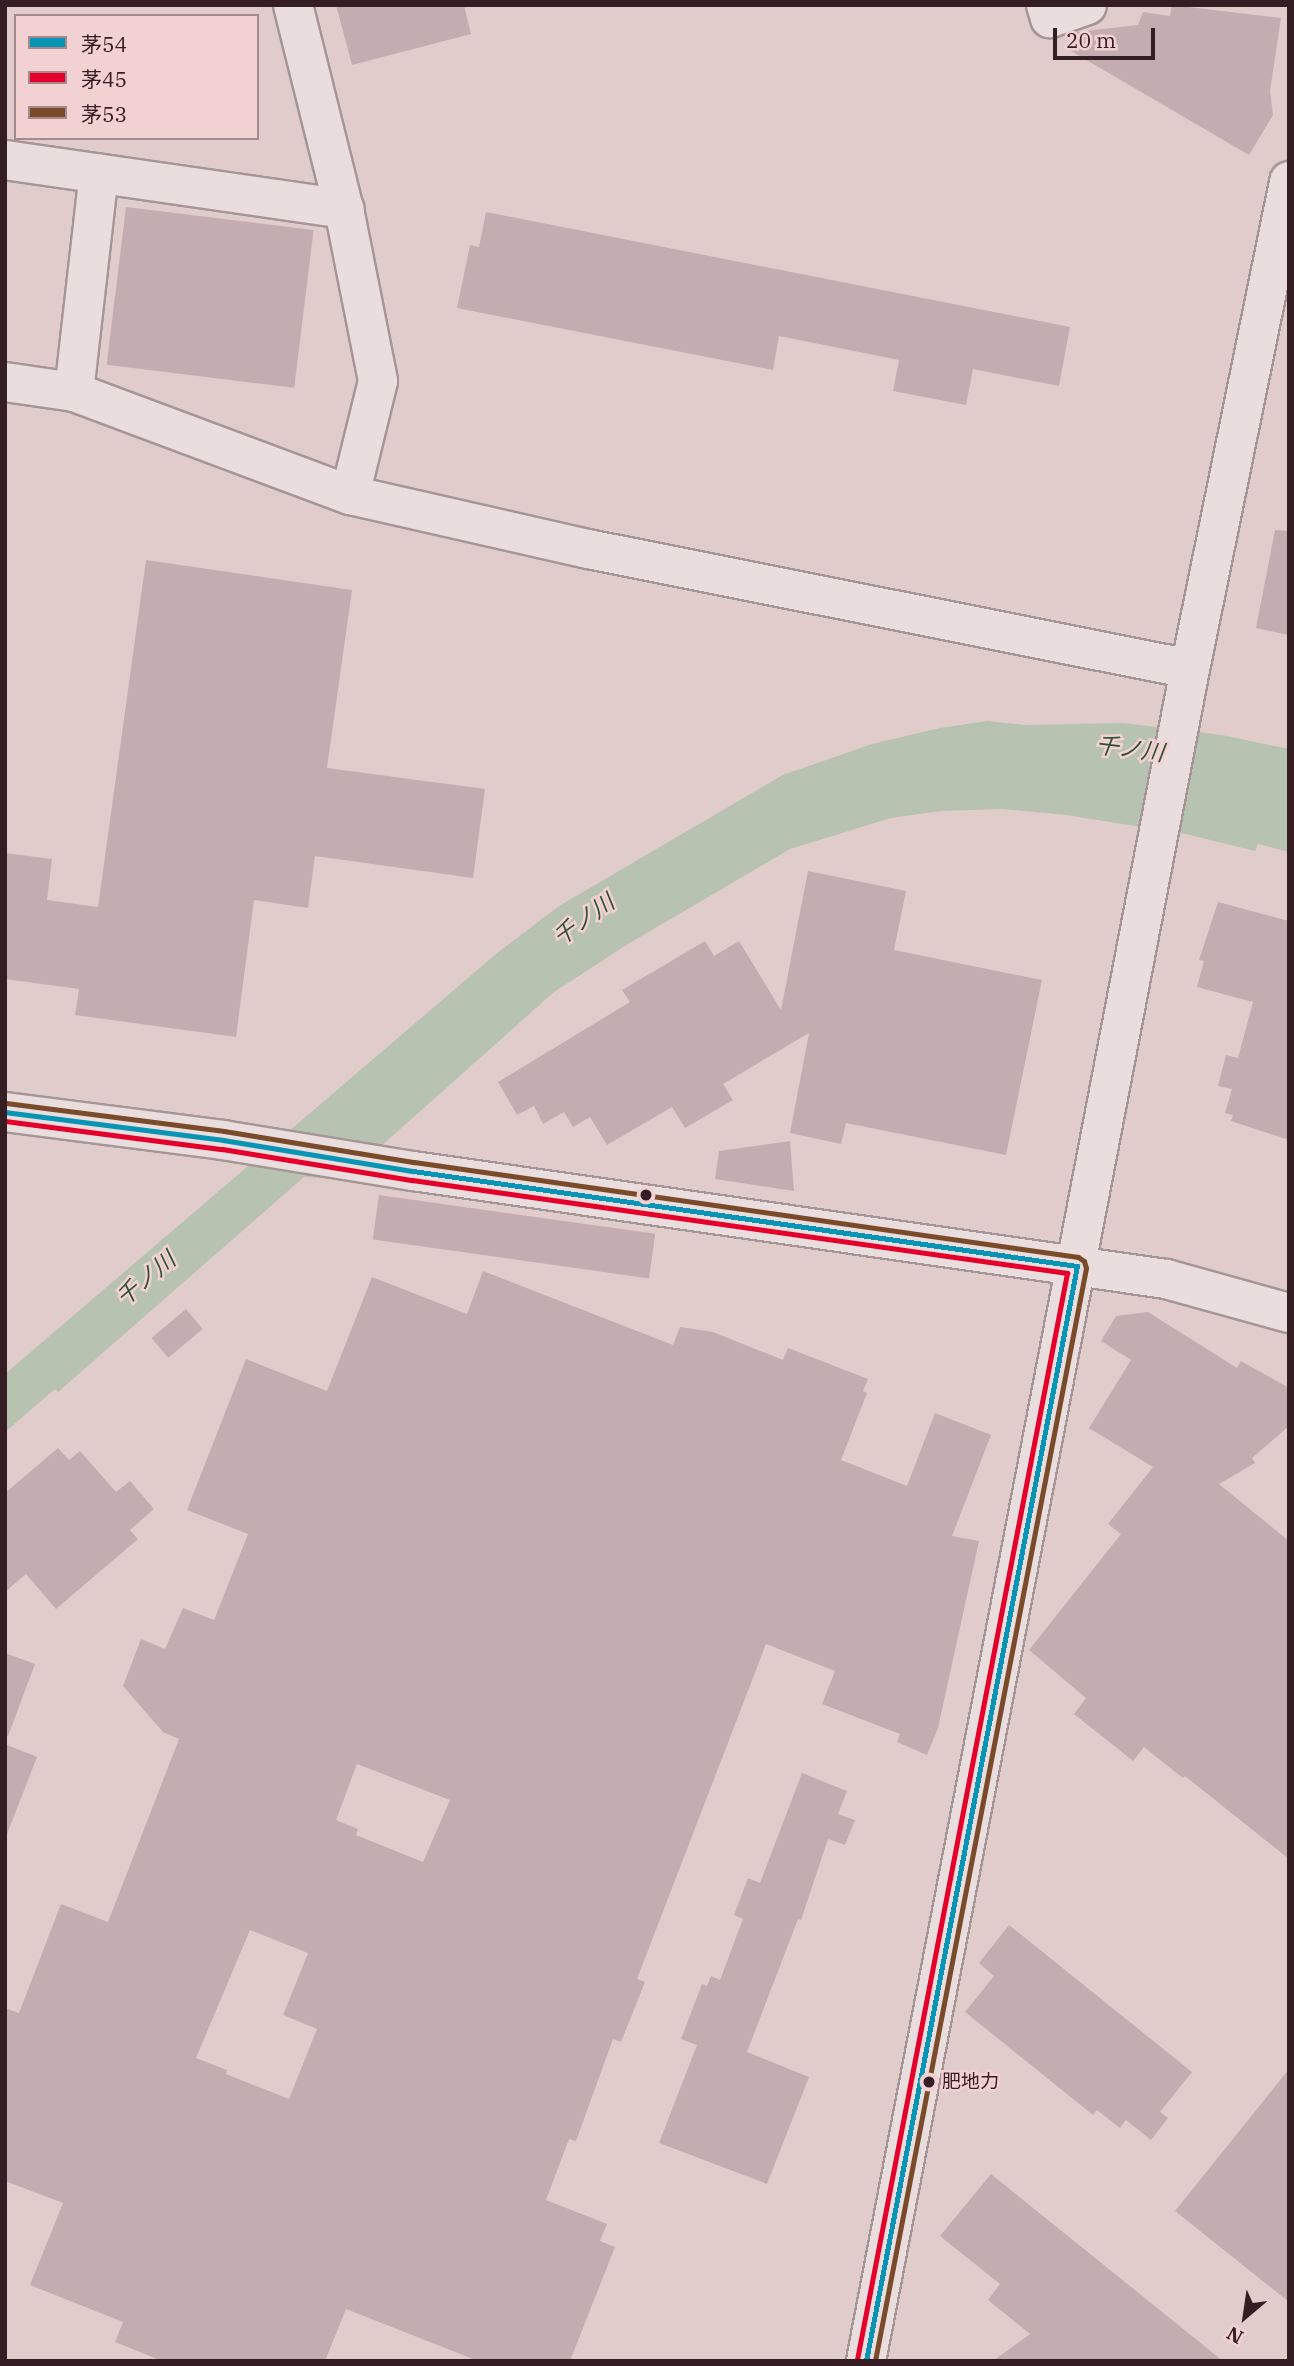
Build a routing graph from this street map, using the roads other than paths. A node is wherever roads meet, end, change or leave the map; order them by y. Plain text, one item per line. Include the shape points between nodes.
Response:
1 (293, 5) edge
2 (5, 160) edge
3 (99, 173) junction
4 (1289, 181) edge
5 (344, 209) junction
6 (5, 382) edge
7 (74, 393) junction
8 (350, 495) junction
9 (1190, 669) junction
10 (5, 1112) edge
11 (1077, 1266) junction
12 (1289, 1313) edge
13 (866, 2361) edge

1 - 5 street
2 - 3 street
3 - 5 street
3 - 7 street
4 - 9 street
5 - 8 street via 377,381
6 - 7 street
7 - 8 street
8 - 9 street via 587,549
9 - 11 street
10 - 11 street
11 - 12 street via 1166,1279
11 - 13 street

